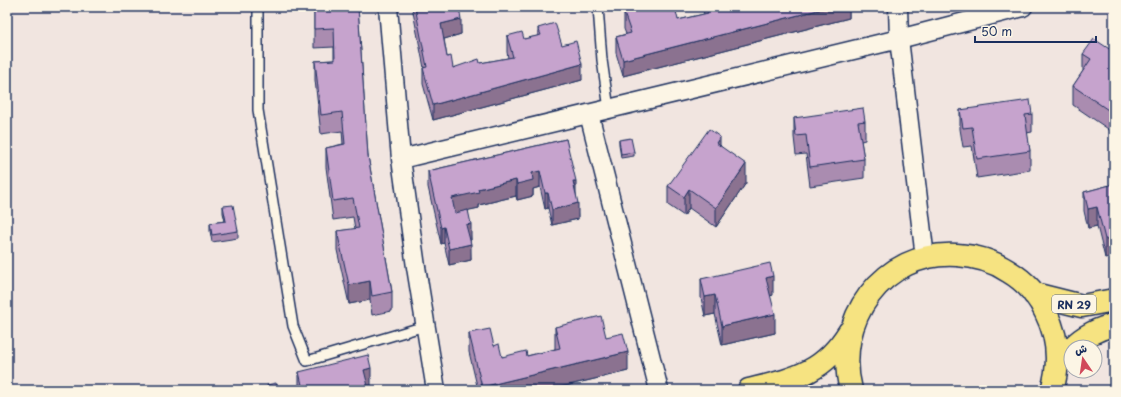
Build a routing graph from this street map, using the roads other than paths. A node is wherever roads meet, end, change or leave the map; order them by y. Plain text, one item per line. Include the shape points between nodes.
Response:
1 (258, 7) edge
2 (388, 7) edge
3 (598, 7) edge
4 (898, 7) edge
5 (1023, 7) edge
6 (900, 39) junction
7 (609, 109) junction
8 (589, 114) junction
9 (401, 159) junction
10 (925, 258) junction
11 (1034, 294) junction
12 (1114, 300) edge
13 (1114, 324) edge
14 (426, 326) junction
15 (851, 328) junction
16 (1082, 339) edge
17 (1063, 359) edge
18 (1057, 366) junction
19 (436, 390) edge
20 (659, 390) edge
21 (749, 390) edge
22 (851, 390) edge
23 (1052, 390) edge

1 - 14 lane via 258,110 293,326 307,361
2 - 9 street
3 - 7 lane
4 - 6 street
5 - 6 street
6 - 7 street
6 - 10 street
7 - 8 street
8 - 9 street
8 - 20 street
9 - 14 street
10 - 11 main road via 952,254 979,258 1015,275
10 - 15 main road via 904,266 879,283 858,311
11 - 12 main road, RN 29 via 1082,306
11 - 18 main road via 1050,320 1056,343
13 - 16 main road, RN 29
14 - 19 street
15 - 21 main road via 837,349 808,373
15 - 22 main road via 846,354
17 - 18 main road
18 - 23 main road

